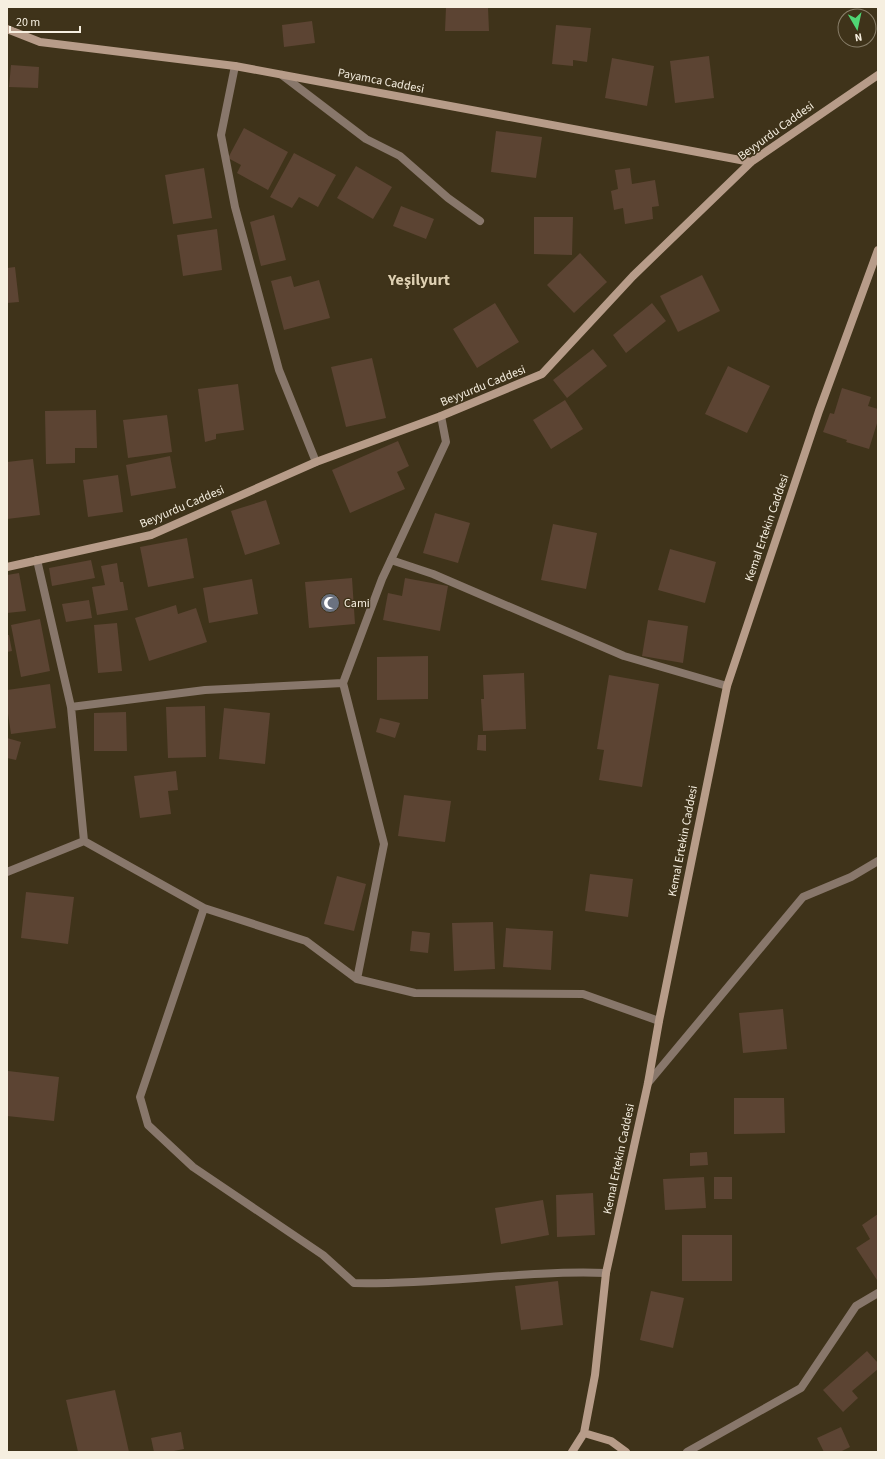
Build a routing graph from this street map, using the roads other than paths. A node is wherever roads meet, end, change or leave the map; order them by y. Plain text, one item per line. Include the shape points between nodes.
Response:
1 (7, 28) edge
2 (235, 66) junction
3 (282, 75) junction
4 (878, 75) edge
5 (751, 162) junction
6 (480, 221) dead end
7 (878, 250) edge
8 (441, 416) junction
9 (316, 462) junction
10 (37, 560) junction
11 (391, 560) junction
12 (7, 567) edge
13 (343, 683) junction
14 (727, 686) junction
15 (71, 707) junction
16 (84, 841) junction
17 (878, 862) edge
18 (7, 872) edge
19 (204, 908) junction
20 (357, 979) junction
21 (659, 1020) junction
22 (648, 1083) junction
23 (606, 1273) junction
24 (878, 1293) edge
25 (584, 1433) junction
26 (572, 1452) edge
27 (626, 1452) edge
28 (687, 1452) edge

1 - 2 street, Payamca Caddesi via 40,42
2 - 3 street, Payamca Caddesi
2 - 9 street via 221,135 235,207 278,370
3 - 5 street, Payamca Caddesi
3 - 6 street via 366,139 400,156 448,198
4 - 5 street, Beyyurdu Caddesi
5 - 8 street, Beyyurdu Caddesi via 633,276 542,374
7 - 14 street, Kemal Ertekin Caddesi via 819,411
8 - 9 street, Beyyurdu Caddesi
8 - 11 street via 446,442
9 - 10 street, Beyyurdu Caddesi via 151,535
10 - 12 street, Beyyurdu Caddesi
10 - 15 street
11 - 13 street
11 - 14 street via 433,574 624,656
13 - 15 street via 205,690
13 - 20 street via 384,844
14 - 21 street, Kemal Ertekin Caddesi
15 - 16 street
16 - 18 street
16 - 19 street
17 - 22 street via 851,877 803,897
19 - 20 street via 306,940
19 - 23 street via 140,1097 148,1125 193,1167 323,1255 354,1283 389,1284 571,1272
20 - 21 street via 415,992 583,994
21 - 22 street, Kemal Ertekin Caddesi
22 - 23 street, Kemal Ertekin Caddesi
23 - 25 street, Kemal Ertekin Caddesi via 595,1376
24 - 28 street via 856,1306 801,1388
25 - 26 street, Kemal Ertekin Caddesi
25 - 27 street via 611,1441

